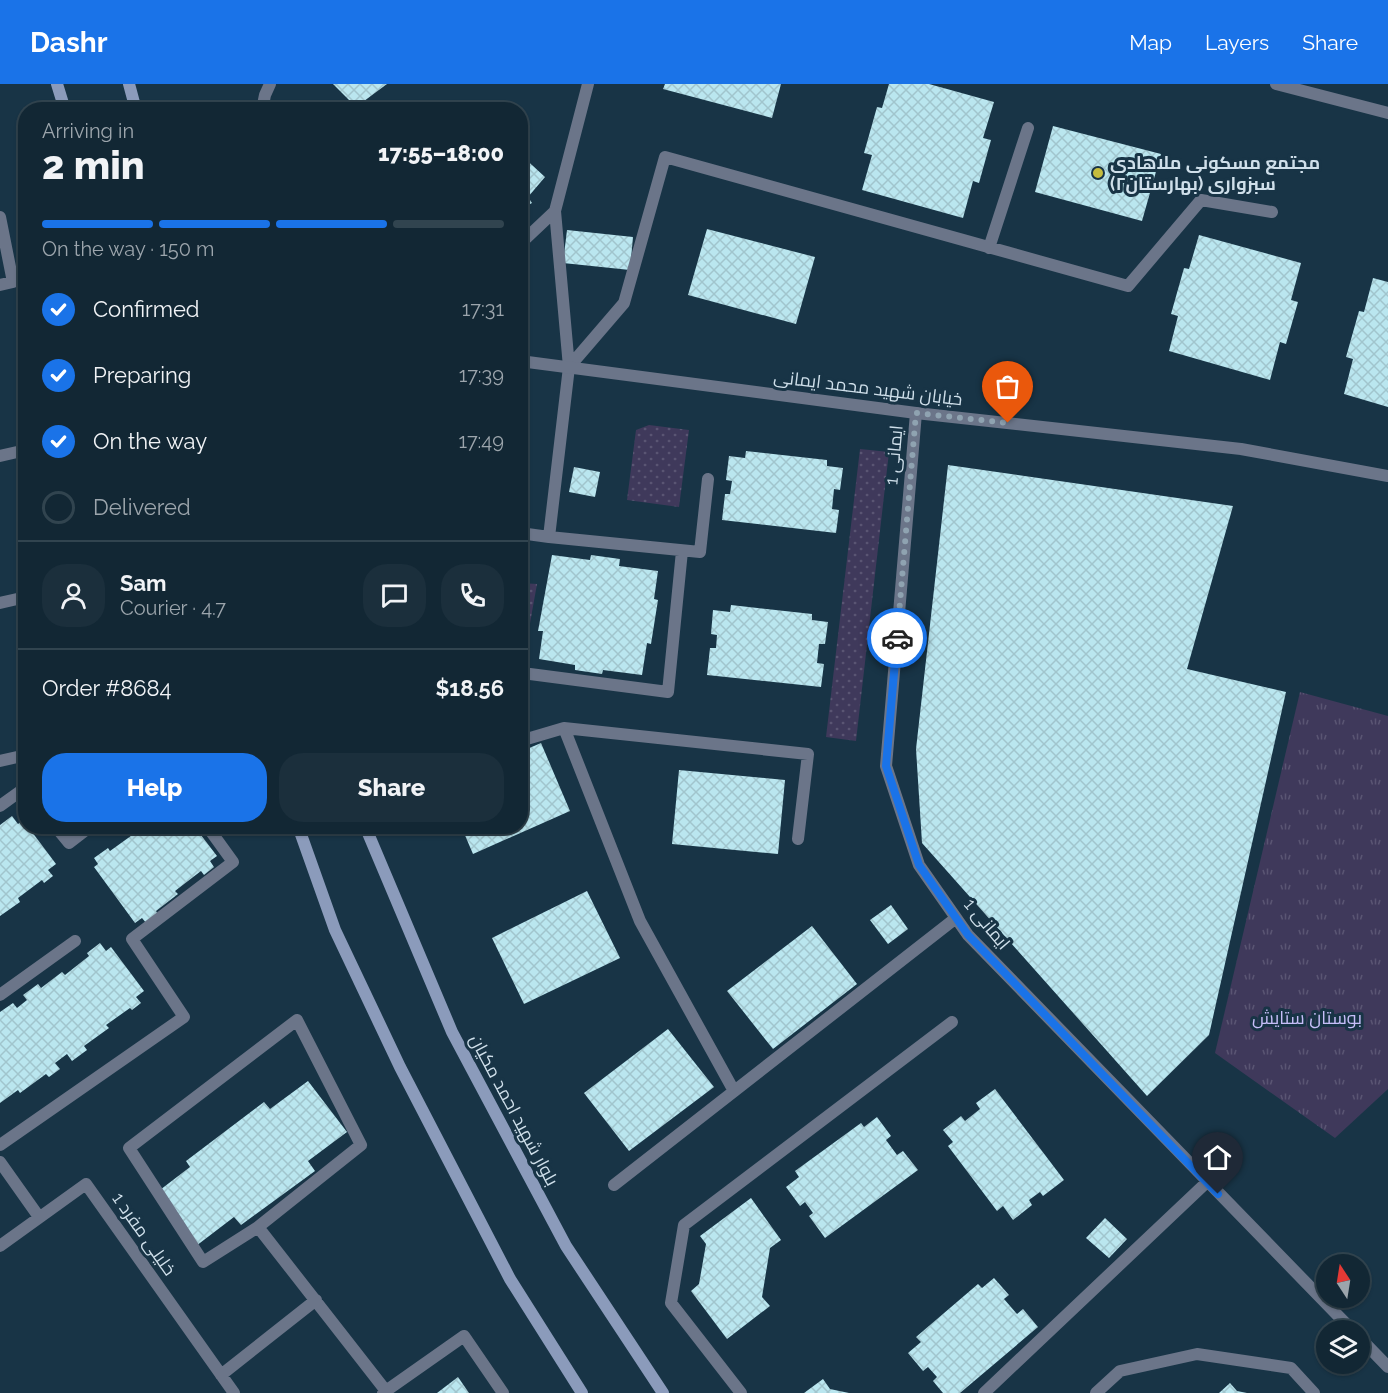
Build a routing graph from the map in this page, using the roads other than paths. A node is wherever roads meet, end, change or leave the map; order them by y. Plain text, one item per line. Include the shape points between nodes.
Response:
1 (57, 84) edge
2 (129, 84) edge
3 (270, 84) edge
4 (588, 84) edge
5 (1276, 84) edge
6 (63, 102) edge
7 (134, 102) edge
8 (264, 102) edge
9 (1388, 113) edge
10 (1028, 128) dead end
11 (555, 211) junction
12 (1272, 212) dead end
13 (0, 217) edge
14 (528, 236) edge
15 (989, 248) junction
16 (0, 285) edge
17 (528, 362) edge
18 (569, 367) junction
19 (916, 413) junction
20 (18, 452) edge
21 (0, 456) edge
22 (1388, 476) edge
23 (708, 479) dead end
24 (528, 534) edge
25 (549, 537) junction
26 (682, 550) junction
27 (18, 599) edge
28 (0, 603) edge
29 (530, 674) dead end
30 (564, 728) junction
31 (528, 739) edge
32 (18, 757) edge
33 (0, 761) edge
34 (18, 793) edge
35 (0, 806) edge
36 (62, 834) edge
37 (81, 834) edge
38 (213, 834) edge
39 (301, 834) edge
40 (368, 834) edge
41 (798, 839) dead end
42 (956, 918) junction
43 (75, 941) dead end
44 (0, 995) edge
45 (952, 1022) dead end
46 (734, 1091) junction
47 (0, 1145) edge
48 (0, 1162) edge
49 (1207, 1182) junction
50 (614, 1185) dead end
51 (39, 1218) junction
52 (258, 1227) junction
53 (0, 1246) edge
54 (316, 1300) junction
55 (1342, 1320) edge
56 (1370, 1348) edge
57 (1388, 1367) edge
58 (221, 1375) junction
59 (384, 1392) edge
60 (234, 1393) edge
61 (503, 1393) edge
62 (582, 1393) edge
63 (663, 1393) edge
64 (741, 1393) edge
65 (984, 1393) edge
66 (1096, 1393) edge
67 (1314, 1393) edge

1 - 6 main road
2 - 7 main road
3 - 8 street
4 - 11 street
5 - 9 street
10 - 15 street
11 - 14 street
11 - 18 street
12 - 15 street via 1201,200 1128,286
13 - 16 street via 13,282
15 - 18 street via 665,157 624,303
17 - 18 street, خیابان شهید محمد ایمانی
18 - 19 street, خیابان شهید محمد ایمانی
18 - 25 street
19 - 22 street, خیابان شهید محمد ایمانی via 1241,449
19 - 42 street, ایمانی 1 via 886,766 919,865
20 - 21 street
23 - 26 street via 700,552
24 - 25 street
25 - 26 street
26 - 29 street via 668,692
27 - 28 street
30 - 31 street
30 - 41 street via 808,754
30 - 46 street via 640,921
32 - 33 street
34 - 35 street
36 - 37 street via 69,843
38 - 47 street via 233,862 132,939 184,1017
39 - 62 main road via 335,930 400,1067 510,1279
40 - 63 main road, بلوار شهید احمد مکیان via 452,1032 566,1246
42 - 46 street
42 - 49 street, ایمانی 1 via 968,935
43 - 44 street
45 - 64 street via 684,1225 671,1303
46 - 50 street
48 - 51 street
49 - 55 street, ایمانی 1
49 - 65 street
51 - 53 street, خلیلی مفرد 1
51 - 58 street, خلیلی مفرد 1 via 86,1184
52 - 52 street via 203,1262 129,1148 297,1020 361,1145
52 - 54 street
54 - 58 street
54 - 59 street
56 - 57 street
58 - 60 street, خلیلی مفرد 1
59 - 61 street via 464,1336
66 - 67 street via 1120,1371 1197,1354 1291,1368

